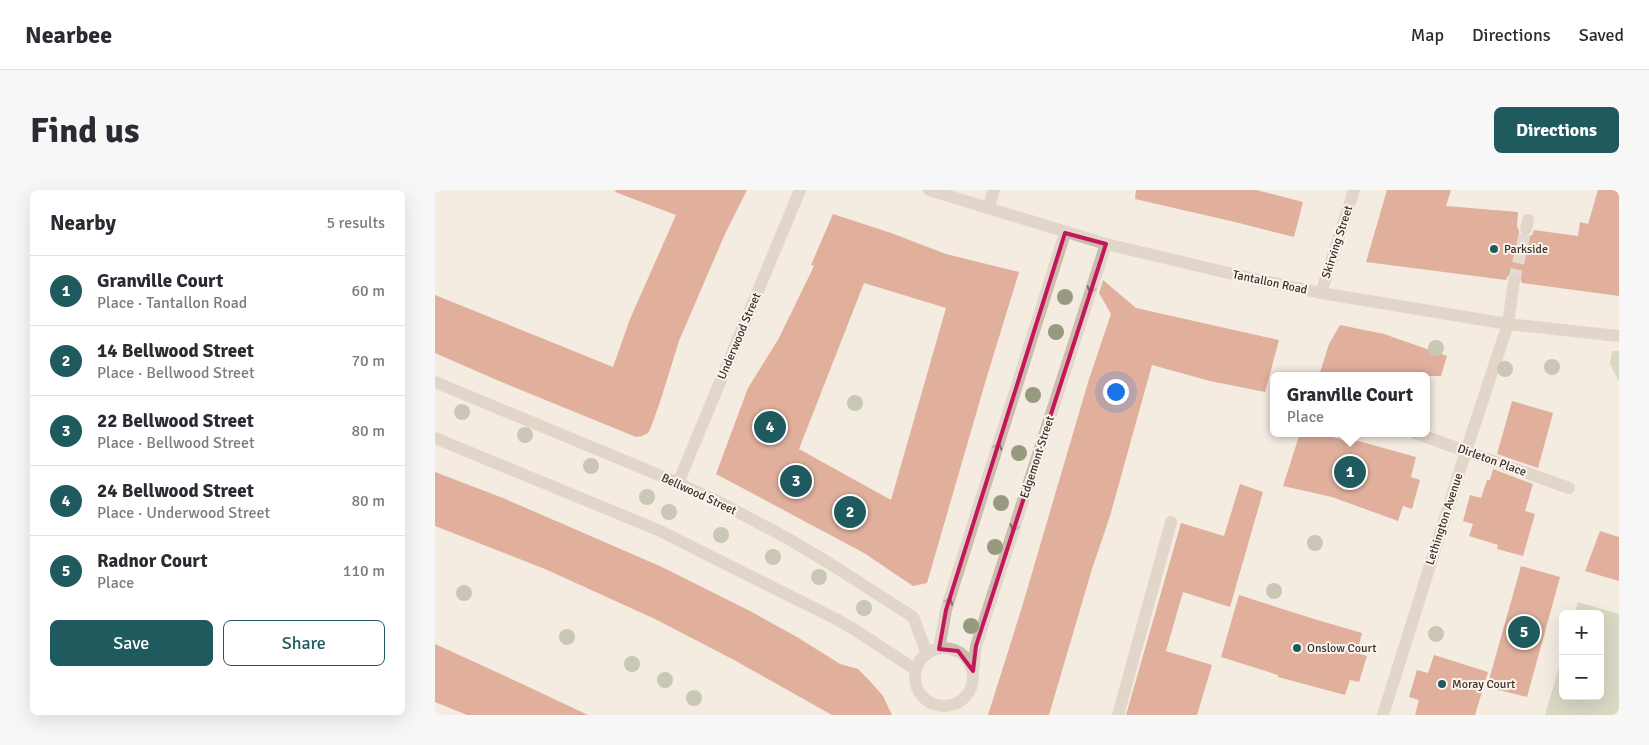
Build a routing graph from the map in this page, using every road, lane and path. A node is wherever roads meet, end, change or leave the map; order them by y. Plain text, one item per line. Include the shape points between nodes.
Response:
1 (800, 190) edge
2 (929, 190) edge
3 (993, 190) edge
4 (1354, 190) edge
5 (988, 208) junction
6 (1065, 232) junction
7 (1106, 244) junction
8 (1514, 282) tunnel mouth
9 (1321, 293) junction
10 (1508, 324) junction
11 (1619, 336) edge
12 (435, 382) edge
13 (1426, 437) edge
14 (435, 438) edge
15 (1466, 451) junction
16 (678, 482) junction
17 (1569, 488) dead end
18 (1171, 522) dead end
19 (933, 651) junction
20 (916, 670) junction
21 (973, 670) junction
22 (923, 698) junction
23 (955, 710) edge
24 (928, 715) edge
25 (1117, 715) edge
26 (1383, 715) edge

1 - 16 street, Underwood Street
2 - 5 street, Tantallon Road
3 - 5 street
4 - 9 street, Skirving Street
5 - 6 street, Tantallon Road
6 - 7 street, Tantallon Road
19 -> 6 street
7 - 9 street, Tantallon Road
7 -> 21 street, Edgemont Street via 975,646
8 - 10 street, Lethington Avenue
9 - 10 street, Tantallon Road
10 - 11 street, Tantallon Road
10 - 15 street, Lethington Avenue
12 - 16 street, Bellwood Street
13 - 15 street, Dirleton Place
14 - 20 street via 658,530 836,619
15 - 17 street, Dirleton Place
15 - 26 street, Lethington Avenue
16 - 19 street, Bellwood Street via 829,562 913,617
18 - 25 street
19 - 20 street via 920,661
19 - 21 street via 948,648 958,652
20 - 22 street via 917,690
21 - 23 street via 971,690
22 - 23 street
22 - 24 street

